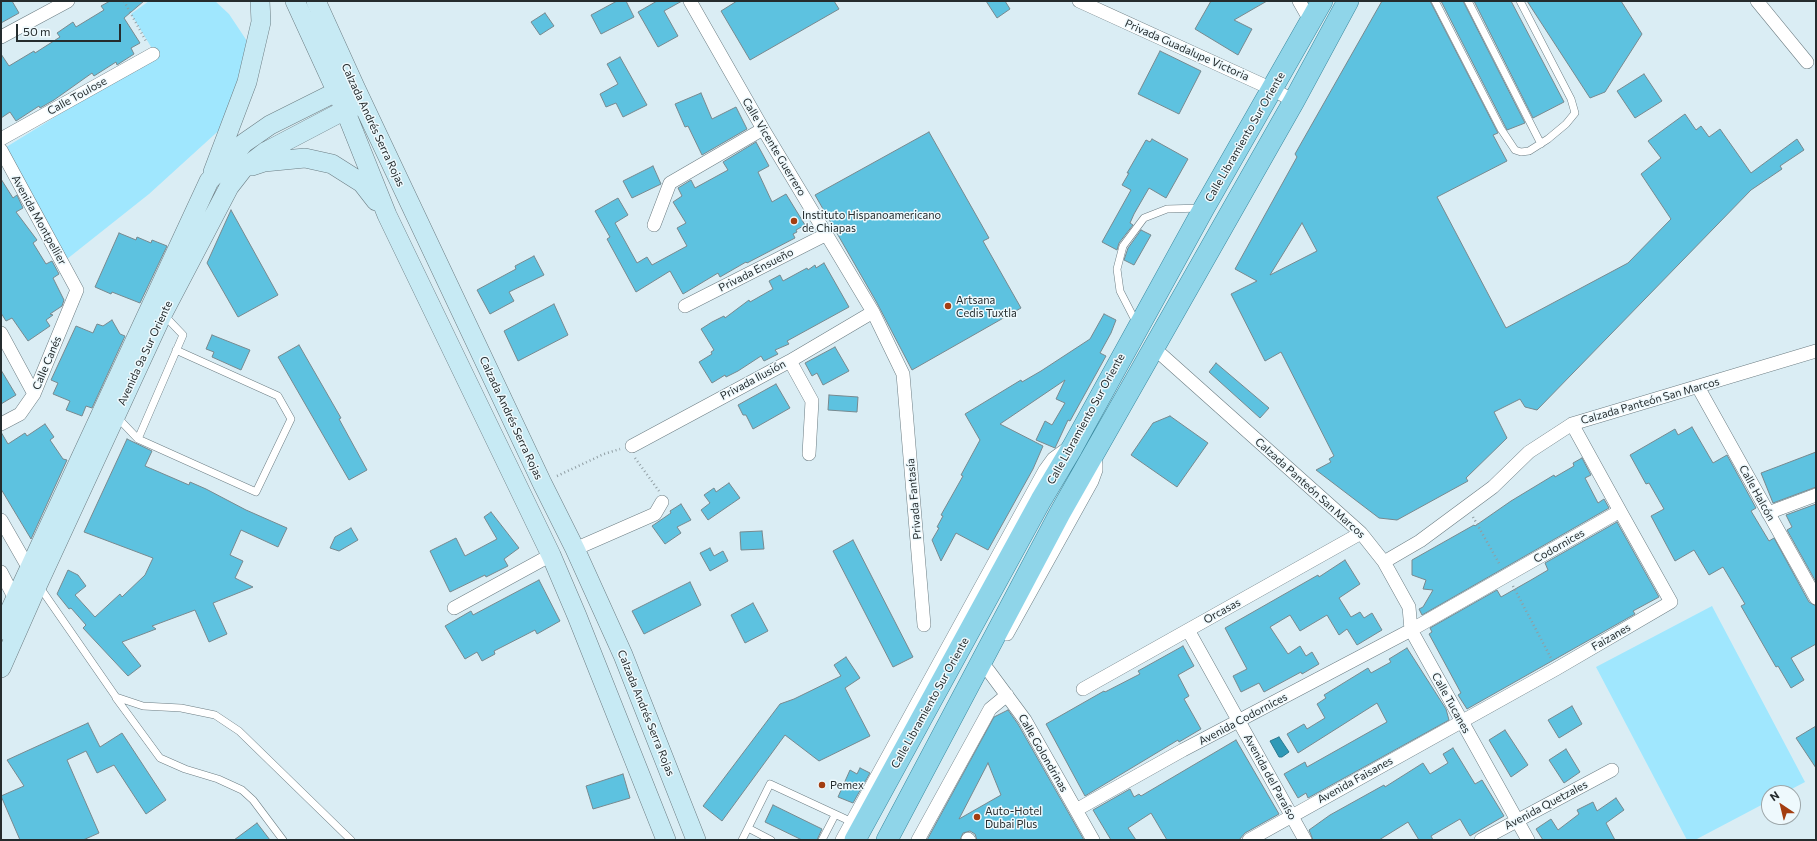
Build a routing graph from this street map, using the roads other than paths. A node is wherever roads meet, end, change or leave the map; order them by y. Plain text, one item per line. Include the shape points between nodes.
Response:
1 (68, 1) edge
2 (260, 1) edge
3 (295, 1) edge
4 (316, 1) edge
5 (690, 1) edge
6 (1079, 1) edge
7 (1299, 1) edge
8 (1322, 1) edge
9 (1348, 1) edge
10 (1435, 1) edge
11 (1468, 1) edge
12 (1520, 1) edge
13 (1757, 1) edge
14 (1311, 22) junction
15 (1, 38) edge
16 (153, 54) road end
17 (1807, 62) dead end
18 (355, 87) junction
19 (1272, 89) junction
20 (336, 92) junction
21 (1294, 101) junction
22 (363, 104) junction
23 (345, 110) junction
24 (763, 129) junction
25 (1, 139) edge
26 (1541, 144) junction
27 (1, 150) edge
28 (243, 169) junction
29 (209, 181) junction
30 (1204, 208) junction
31 (388, 215) junction
32 (654, 225) dead end
33 (827, 234) junction
34 (77, 290) joint
35 (685, 306) dead end
36 (158, 307) junction
37 (873, 312) junction
38 (1138, 326) junction
39 (1, 333) edge
40 (1154, 348) junction
41 (176, 350) junction
42 (1816, 351) edge
43 (790, 361) junction
44 (903, 374) joint
45 (1698, 387) junction
46 (34, 394) junction
47 (116, 416) junction
48 (1, 424) edge
49 (1572, 424) junction
50 (138, 439) junction
51 (632, 446) road end
52 (1072, 448) junction
53 (809, 454) dead end
54 (1091, 456) junction
55 (1816, 495) edge
56 (662, 502) road end
57 (1620, 511) junction
58 (1768, 513) junction
59 (1, 520) edge
60 (1361, 533) junction
61 (575, 549) junction
62 (551, 555) junction
63 (1384, 562) junction
64 (1, 572) edge
65 (33, 576) junction
66 (1816, 598) edge
67 (15, 599) junction
68 (601, 607) junction
69 (454, 608) dead end
70 (577, 616) junction
71 (924, 625) dead end
72 (1188, 630) junction
73 (1411, 630) junction
74 (6, 631) edge
75 (1, 668) edge
76 (988, 670) junction
77 (1083, 688) dead end
78 (1007, 695) junction
79 (116, 697) junction
80 (1239, 721) junction
81 (1461, 722) junction
82 (1612, 770) dead end
83 (1076, 810) junction
84 (835, 815) junction
85 (1292, 815) junction
86 (1516, 821) junction
87 (748, 828) junction
88 (854, 831) edge
89 (283, 840) edge
90 (351, 840) edge
91 (666, 840) edge
92 (696, 840) edge
93 (742, 840) edge
94 (771, 840) edge
95 (822, 840) edge
96 (842, 840) edge
97 (887, 840) edge
98 (896, 840) edge
99 (918, 840) edge
100 (1093, 840) edge
101 (1249, 840) edge
102 (1306, 840) edge
103 (1481, 840) edge
104 (1528, 840) edge

1 - 15 street
2 - 29 main road via 261,22 247,82
3 - 20 main road, Calzada Andrés Serra Rojas
4 - 18 main road, Calzada Andrés Serra Rojas
5 - 24 street, Calle Vicente Guerrero
6 - 19 street, Privada Guadalupe Victoria
7 - 14 street
8 - 14 main road, Calle Libramiento Sur Oriente
9 - 21 main road, Calle Libramiento Sur Oriente
10 - 26 lane via 1510,144 1521,152 1529,151
11 - 26 lane
12 - 26 lane via 1571,99 1575,112 1566,124
13 - 17 street
14 - 19 main road, Calle Libramiento Sur Oriente
16 - 25 street, Calle Toulose
18 - 20 main road, Avenida 9a Sur Oriente
18 - 22 main road, Calzada Andrés Serra Rojas
19 - 21 street, Privada Guadalupe Victoria
19 - 30 main road, Calle Libramiento Sur Oriente
20 - 23 main road, Calzada Andrés Serra Rojas
20 - 29 main road, Avenida 9a Sur Oriente via 270,125 244,143
21 - 40 main road, Calle Libramiento Sur Oriente
22 - 23 main road, Avenida 9a Sur Oriente
22 - 61 main road, Calzada Andrés Serra Rojas
23 - 28 main road, Avenida 9a Sur Oriente via 265,152
23 - 31 main road, Calzada Andrés Serra Rojas
24 - 32 street via 670,183
24 - 33 street, Calle Vicente Guerrero
27 - 34 street, Avenida Montpellier
28 - 31 main road via 264,162 305,158 332,164 362,183
28 - 36 main road, Avenida 9a Sur Oriente via 229,186
29 - 36 main road, Avenida 9a Sur Oriente
30 - 38 main road, Calle Libramiento Sur Oriente
30 - 38 lane via 1167,209 1144,218 1123,246 1117,269 1120,291
31 - 62 main road, Calzada Andrés Serra Rojas
33 - 35 street, Privada Ensueño
33 - 37 street, Calle Vicente Guerrero
34 - 46 street, Calle Canés
36 - 41 lane via 183,335
36 - 47 main road, Avenida 9a Sur Oriente
36 - 65 main road, Avenida 9a Sur Oriente
37 - 43 street, Privada Ilusión
37 - 44 street, Calle Vicente Guerrero
38 - 52 main road, Calle Libramiento Sur Oriente
39 - 46 street
40 - 54 main road, Calle Libramiento Sur Oriente
40 - 60 street, Calzada Panteón San Marcos
41 - 50 lane
41 - 50 lane via 278,396 291,419 256,492
42 - 45 street, Calzada Panteón San Marcos
43 - 51 street, Privada Ilusión
43 - 53 street via 812,401
44 - 71 street, Privada Fantasía
45 - 49 street, Calzada Panteón San Marcos
45 - 58 street, Calle Halcón
46 - 48 street, Calle Canés via 20,414
47 - 50 lane
47 - 65 main road, Avenida 9a Sur Oriente
49 - 57 street
49 - 63 street, Calzada Panteón San Marcos via 1529,452 1493,487 1420,541
52 - 88 main road, Calle Libramiento Sur Oriente
52 - 88 street via 1059,453 1045,470
54 - 76 street via 1096,470 1092,480
54 - 97 main road, Calle Libramiento Sur Oriente
55 - 58 street
56 - 61 street via 655,514
57 - 73 street, Codornices
57 - 81 street, Faizanes via 1671,602
58 - 66 street, Calle Halcón
59 - 65 street
60 - 63 street, Calzada Panteón San Marcos
60 - 72 street, Orcasas
61 - 68 main road, Calzada Andrés Serra Rojas
62 - 69 street
62 - 70 main road, Calzada Andrés Serra Rojas
63 - 73 street, Calle Tucanes via 1409,607
64 - 67 street
65 - 67 main road, Avenida 9a Sur Oriente
65 - 74 main road, Avenida 9a Sur Oriente
65 - 79 lane
67 - 74 main road, Avenida 9a Sur Oriente
68 - 70 main road
68 - 92 main road, Calzada Andrés Serra Rojas via 623,655
70 - 91 main road, Calzada Andrés Serra Rojas
72 - 77 street, Orcasas
72 - 80 street, Avenida del Paraíso
73 - 80 street, Avenida Codornices
73 - 81 street, Calle Tucanes
74 - 75 main road, Avenida 9a Sur Oriente
76 - 78 street, Calle Golondrinas
76 - 98 street
78 - 83 street, Calle Golondrinas via 1025,720
78 - 99 street via 990,709
79 - 89 lane via 160,758 242,790 253,800
79 - 90 lane via 143,706 181,708 215,715 239,731
80 - 83 street, Avenida Codornices
80 - 85 street, Avenida del Paraíso
81 - 85 street, Avenida Faisanes
81 - 86 street, Calle Tucanes
82 - 86 street, Avenida Quetzales
83 - 100 street, Calle Golondrinas
84 - 87 lane via 770,784
84 - 88 lane
84 - 95 lane
85 - 101 street, Avenida Faisanes
85 - 102 street, Avenida del Paraíso
86 - 103 street, Avenida Quetzales
86 - 104 street, Calle Tucanes
87 - 93 lane
87 - 94 lane
88 - 96 street

